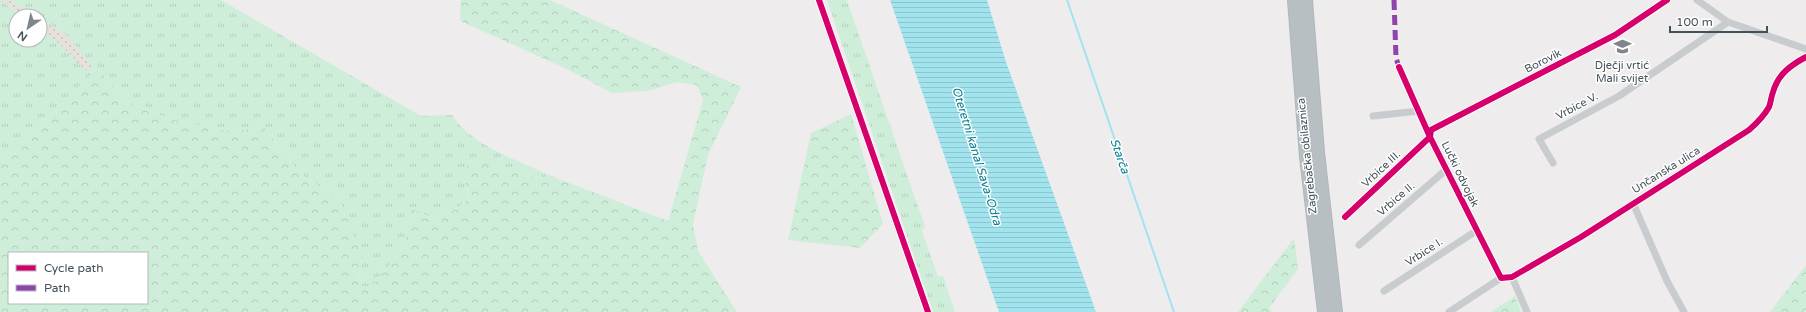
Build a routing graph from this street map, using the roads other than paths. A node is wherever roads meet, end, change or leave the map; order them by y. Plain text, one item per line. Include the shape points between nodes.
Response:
1 (819, 0) edge
2 (1294, 0) edge
3 (1306, 0) edge
4 (1667, 0) edge
5 (1697, 0) edge
6 (1728, 22) junction
7 (1806, 49) edge
8 (1806, 57) edge
9 (1399, 67) dead end
10 (1418, 111) junction
11 (1373, 116) dead end
12 (1430, 137) junction
13 (1553, 163) dead end
14 (1447, 169) junction
15 (1633, 203) junction
16 (1345, 217) dead end
17 (1476, 232) junction
18 (1359, 245) dead end
19 (1512, 277) junction
20 (1501, 278) junction
21 (1384, 291) dead end
22 (928, 312) edge
23 (1324, 312) edge
24 (1336, 312) edge
25 (1449, 312) edge
26 (1527, 312) edge
27 (1684, 312) edge

1 - 22 street
2 - 23 highway, Zagrebačka obilaznica via 1306,150
3 - 24 highway, Zagrebačka obilaznica via 1318,152
4 - 12 street, Borovik via 1615,35 1431,130
5 - 6 street
6 - 7 street
6 - 13 street, Vrbice V. via 1619,96 1539,139
8 - 15 street, Unčanska ulica via 1778,78 1770,105 1762,118 1749,130
9 - 10 street, Lučki odvojak
10 - 11 street
10 - 12 street, Lučki odvojak
12 - 14 street, Lučki odvojak
12 - 16 street, Vrbice III.
14 - 17 street, Lučki odvojak
14 - 18 street, Vrbice II.
15 - 19 street, Unčanska ulica
15 - 27 street via 1666,281
17 - 20 street, Lučki odvojak
17 - 21 street, Vrbice I.
19 - 20 street
19 - 26 street
20 - 25 street

